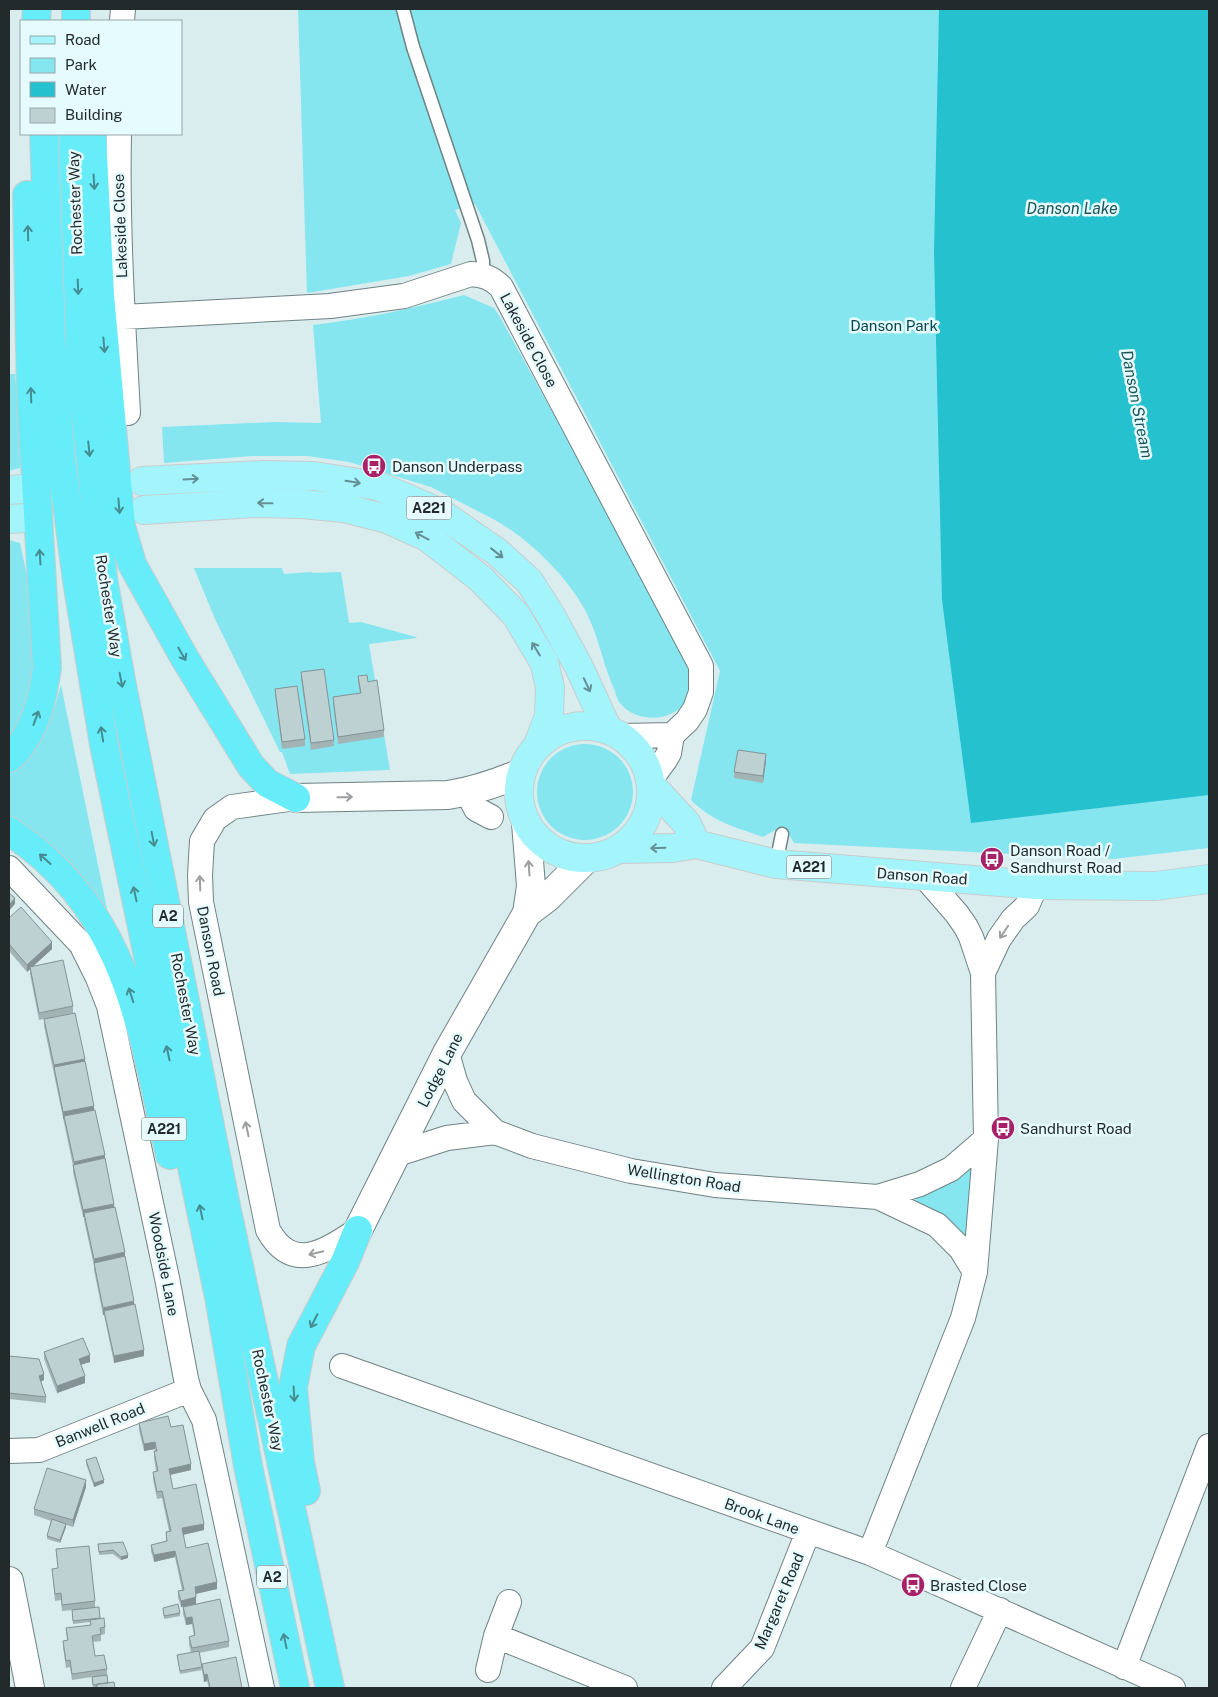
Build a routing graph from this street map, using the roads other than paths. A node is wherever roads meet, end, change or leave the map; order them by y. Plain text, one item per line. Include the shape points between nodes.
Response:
1 (403, 9) edge
2 (29, 135) edge
3 (44, 135) edge
4 (73, 135) edge
5 (92, 135) edge
6 (120, 135) edge
7 (483, 275) junction
8 (123, 317) junction
9 (128, 413) dead end
10 (142, 481) dead end
11 (144, 510) dead end
12 (614, 733) junction
13 (672, 735) junction
14 (538, 745) junction
15 (9, 758) edge
16 (521, 773) junction
17 (651, 782) junction
18 (467, 792) junction
19 (296, 798) junction
20 (491, 816) dead end
21 (526, 823) junction
22 (9, 831) edge
23 (782, 834) dead end
24 (696, 844) junction
25 (619, 849) junction
26 (586, 858) junction
27 (776, 864) junction
28 (9, 868) edge
29 (925, 877) junction
30 (1209, 879) edge
31 (1036, 885) junction
32 (526, 913) junction
33 (983, 973) junction
34 (448, 1053) junction
35 (495, 1132) junction
36 (986, 1139) junction
37 (398, 1154) junction
38 (878, 1197) junction
39 (358, 1230) junction
40 (975, 1272) junction
41 (342, 1366) dead end
42 (189, 1390) junction
43 (1209, 1446) edge
44 (9, 1451) edge
45 (248, 1466) junction
46 (1204, 1474) edge
47 (808, 1532) junction
48 (870, 1553) junction
49 (9, 1581) edge
50 (510, 1602) dead end
51 (1000, 1610) junction
52 (496, 1636) junction
53 (1124, 1667) junction
54 (488, 1670) dead end
55 (30, 1688) edge
56 (262, 1688) edge
57 (295, 1688) edge
58 (330, 1688) edge
59 (347, 1688) edge
60 (625, 1688) edge
61 (724, 1688) edge
62 (962, 1688) edge
63 (1173, 1688) edge

1 - 7 lane via 413,48 478,240
15 -> 2 highway via 31,730 42,700 47,668 31,395
45 -> 3 highway, Rochester Way / A2 via 219,1297 104,745 76,581 61,459 51,336
4 -> 58 highway, Rochester Way / A2 via 81,369 103,578 226,1206
5 -> 19 highway via 100,295 121,526 132,564 251,766 267,783
6 - 8 street, Lakeside Close via 118,170
7 - 8 street via 471,274 404,296 330,306
7 - 13 street, Lakeside Close via 500,287 701,666 701,692 695,709 687,722
8 - 9 street, Lakeside Close
10 -> 12 main road, A221 via 314,476 378,486 439,512 497,552 529,581
14 -> 11 main road, A221 via 549,716 550,687 544,662 516,615 482,578 426,537 387,519 336,507 257,503
12 - 13 street
12 - 14 main road via 590,726 571,727
12 - 17 main road via 637,751 646,764
13 - 17 street, Lakeside Close via 665,760
14 - 16 main road
16 - 18 street, Danson Road
16 - 21 main road via 520,805
17 - 24 main road via 686,824
17 - 25 main road via 650,804 644,822 634,838
19 -> 18 street, Danson Road
18 - 20 street via 476,809
39 -> 19 street, Danson Road via 326,1251 311,1256 291,1253 275,1244 268,1230 201,902 202,841 215,818 232,807
21 - 26 main road via 548,848 567,856
32 -> 21 street, Lodge Lane via 531,886
45 -> 22 highway, A221 via 224,1399 143,1036 130,991 103,930 74,888 50,863
23 - 27 lane
24 -> 25 main road, Danson Road / A221 via 673,848
24 - 27 main road, Danson Road / A221
25 - 26 main road via 603,856
26 - 32 street, Lodge Lane via 548,897
27 - 29 main road, Danson Road / A221
28 - 42 street, Woodside Lane via 81,944 109,1006
29 - 31 main road, Danson Road / A221
29 - 33 street via 966,928
30 - 31 main road, Danson Road / A221 via 1156,886
31 -> 33 street via 1027,906 999,939
32 - 34 street, Lodge Lane
33 - 36 street
34 - 35 street, Wellington Road via 464,1101
34 - 37 street, Lodge Lane
35 - 37 street, Wellington Road via 447,1138
35 - 38 street, Wellington Road via 532,1146 631,1171 715,1185
36 - 38 street, Wellington Road via 951,1169 920,1184
36 - 40 street
37 - 39 street, Lodge Lane
38 - 40 street, Wellington Road via 937,1225 961,1249
39 -> 59 highway via 301,1346 293,1387 300,1462
40 - 48 street via 963,1318
41 - 47 street, Brook Lane
42 - 44 street, Banwell Road via 40,1450
42 - 56 street, Woodside Lane via 204,1420
43 - 46 street
57 -> 45 highway, A2
46 - 53 street
47 - 48 street, Brook Lane
47 - 61 street, Margaret Road via 762,1648
48 - 51 street, Brook Lane
49 - 55 street
50 - 52 street
51 - 53 street, Brook Lane
51 - 62 street
52 - 54 street
52 - 60 street
53 - 63 street, Brook Lane

